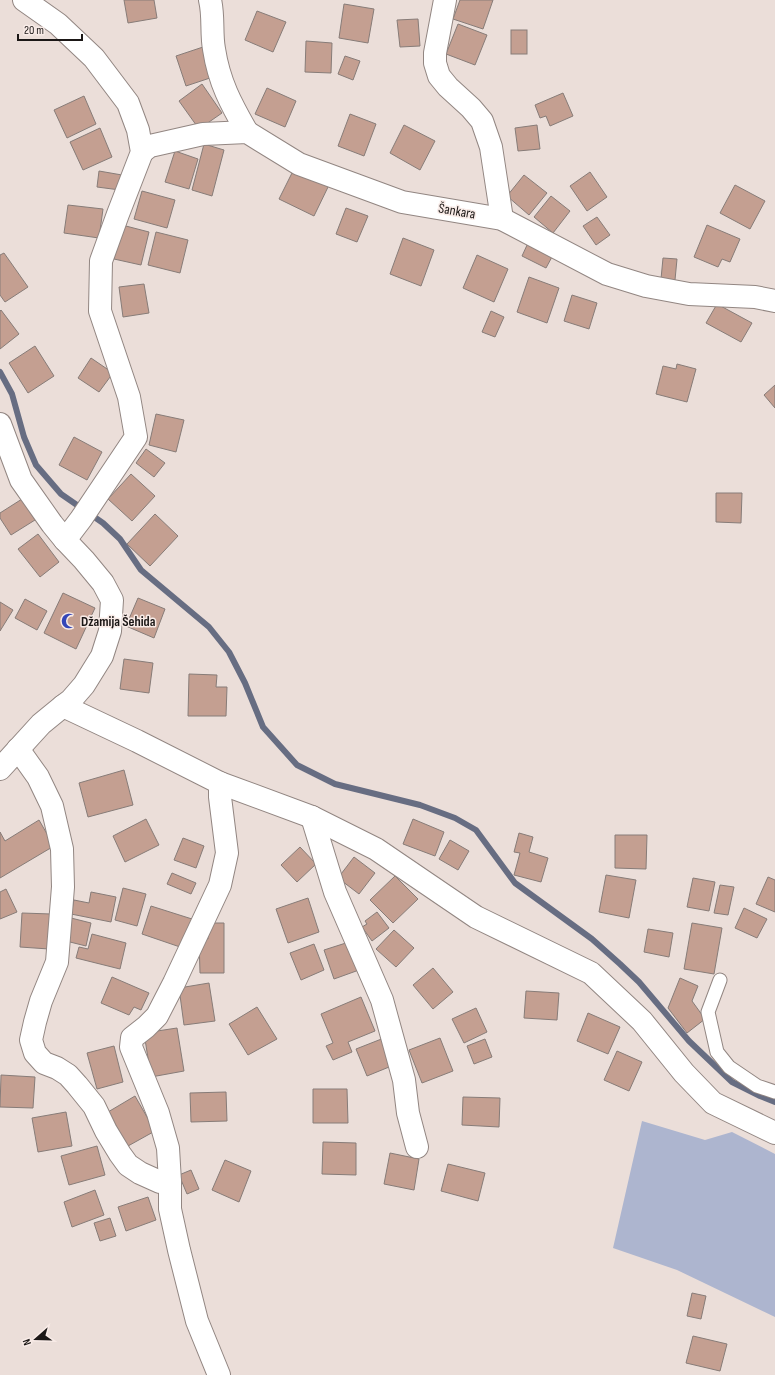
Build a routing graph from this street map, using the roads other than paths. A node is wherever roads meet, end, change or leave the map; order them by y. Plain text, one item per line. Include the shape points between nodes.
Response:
1 (24, 0) edge
2 (210, 0) edge
3 (445, 0) edge
4 (247, 132) junction
5 (142, 152) junction
6 (502, 219) junction
7 (775, 301) edge
8 (0, 424) edge
9 (65, 540) junction
10 (63, 706) junction
11 (18, 750) junction
12 (0, 769) edge
13 (220, 783) junction
14 (312, 817) junction
15 (720, 980) dead end
16 (775, 1092) edge
17 (775, 1133) edge
18 (417, 1147) dead end
19 (170, 1182) junction
20 (219, 1375) edge

1 - 5 street via 58,24 94,58 128,103 138,130
2 - 4 street via 214,48 222,85
3 - 6 street via 435,64 439,76 448,87 482,121 491,147
4 - 5 street via 203,134 150,146
4 - 6 street, Šankara via 299,164 402,202
5 - 9 street via 101,261 100,311 129,397 136,437
6 - 7 street, Šankara via 607,274 646,286 689,294 755,297
8 - 9 street via 21,480
9 - 10 street via 103,583 112,600 110,631 102,656 84,686
10 - 11 street via 41,724
10 - 13 street
11 - 12 street
11 - 19 street via 38,777 52,806 62,849 63,887 57,962 35,1022 31,1040 35,1053 44,1063 68,1075 77,1085 94,1106 106,1131 128,1165 160,1182
13 - 14 street
13 - 19 street via 226,853 220,885 157,1016 132,1038 131,1043 158,1113 168,1148
14 - 17 street via 376,849 476,917 591,973 642,1021 684,1073 713,1103
14 - 18 street via 335,892 382,1000 404,1080 408,1113
15 - 16 lane via 708,1012 717,1052 729,1067 757,1086
19 - 20 street via 170,1209 197,1321

